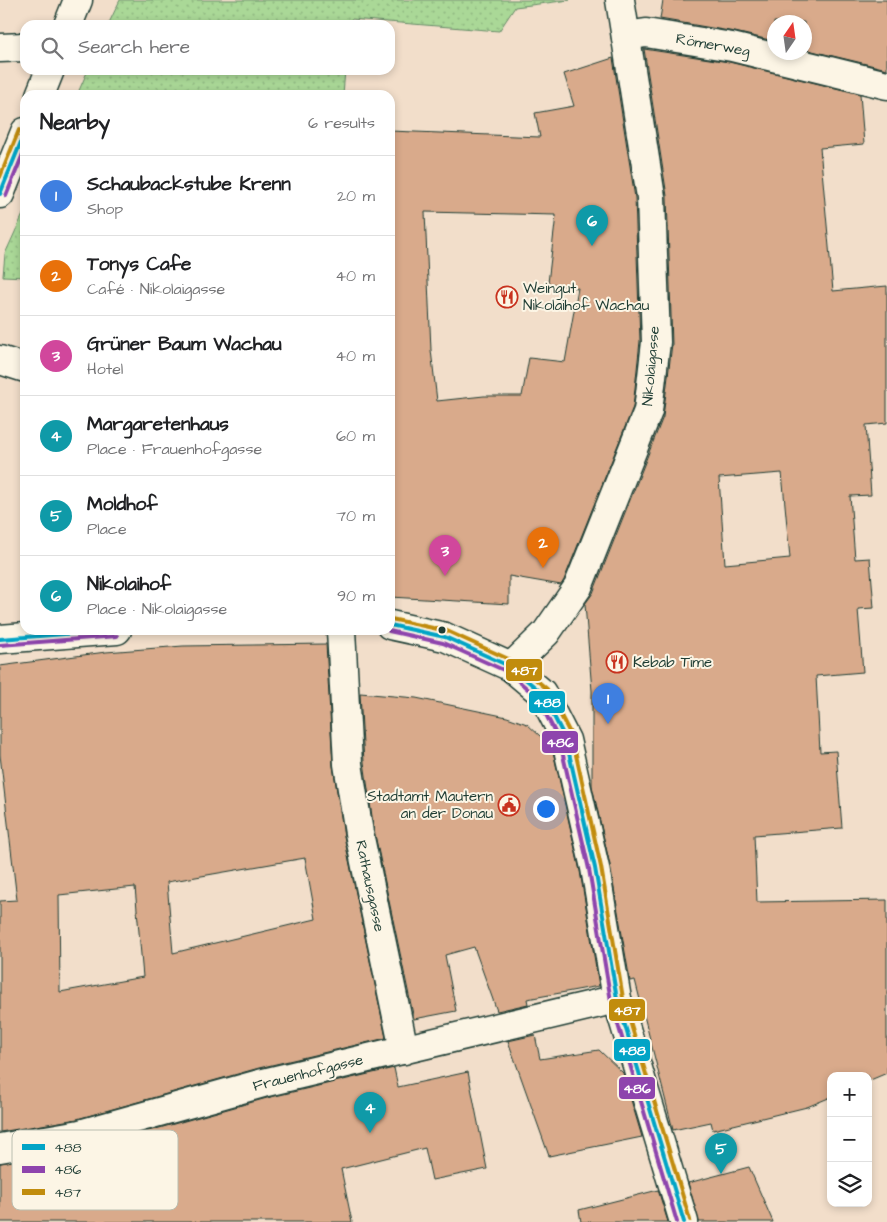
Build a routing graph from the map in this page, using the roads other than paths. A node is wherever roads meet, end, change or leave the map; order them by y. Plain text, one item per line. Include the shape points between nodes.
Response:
1 (78, 0) edge
2 (620, 0) edge
3 (70, 20) edge
4 (626, 36) junction
5 (20, 47) edge
6 (0, 48) edge
7 (48, 75) edge
8 (887, 85) edge
9 (42, 90) edge
10 (20, 144) edge
11 (0, 194) edge
12 (0, 360) edge
13 (20, 366) edge
14 (395, 626) edge
15 (52, 635) edge
16 (341, 635) edge
17 (0, 639) edge
18 (511, 667) junction
19 (617, 998) junction
20 (404, 1050) junction
21 (94, 1130) edge
22 (684, 1222) edge

1 - 3 street
2 - 4 street, Nikolaigasse
4 - 8 street, Römerweg via 646,34 732,47
4 - 18 street, Nikolaigasse via 651,197 656,342 648,411 578,587 546,633
5 - 6 street
7 - 9 street
10 - 11 street
12 - 13 street
14 - 18 street via 445,637
15 - 17 street
16 - 20 street, Rathausgasse via 348,764 359,834
18 - 19 street via 542,693 566,740 595,868
19 - 20 street, Frauenhofgasse
19 - 22 street
20 - 21 street, Frauenhofgasse via 263,1083

